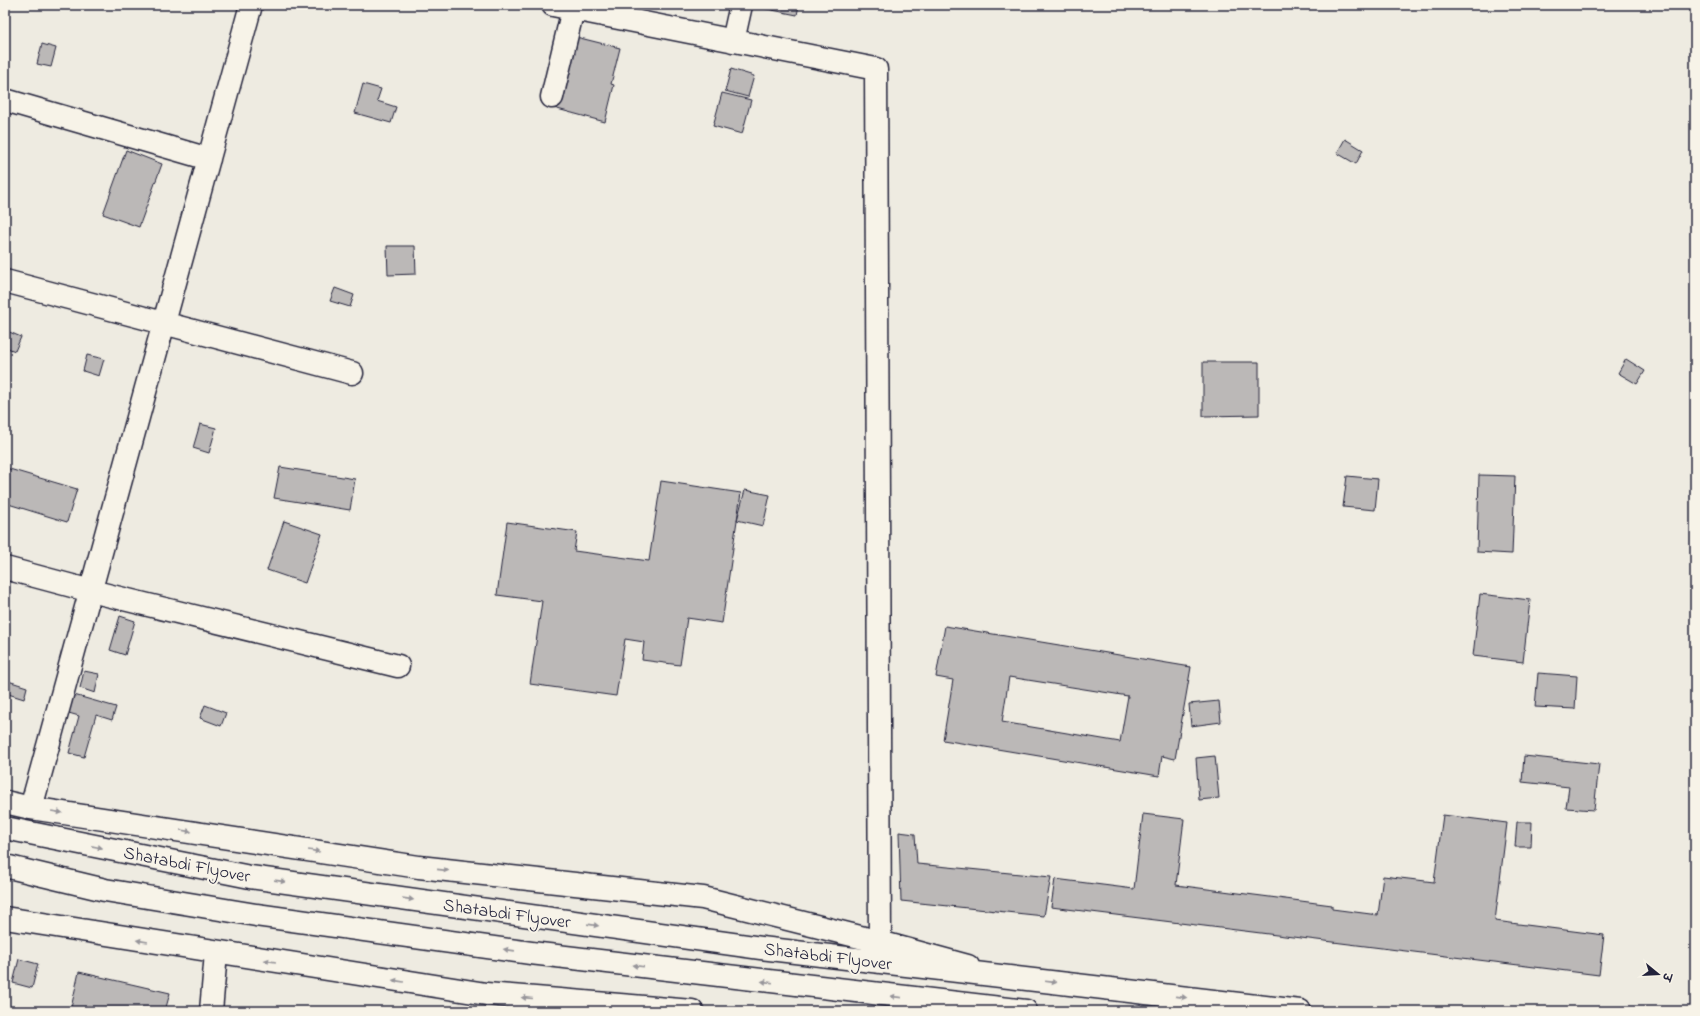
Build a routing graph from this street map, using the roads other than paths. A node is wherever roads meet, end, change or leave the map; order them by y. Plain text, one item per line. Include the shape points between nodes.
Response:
1 (251, 5) edge
2 (741, 5) edge
3 (567, 6) edge
4 (733, 41) junction
5 (552, 97) dead end
6 (5, 100) edge
7 (209, 159) junction
8 (5, 280) edge
9 (164, 323) junction
10 (352, 373) dead end
11 (5, 568) edge
12 (91, 591) junction
13 (398, 666) dead end
14 (5, 802) edge
15 (31, 808) junction
16 (5, 828) edge
17 (14, 868) edge
18 (5, 918) edge
19 (880, 942) junction
20 (216, 953) junction
21 (1013, 978) junction
22 (977, 1006) junction
23 (1001, 1010) edge
24 (211, 1011) edge
25 (692, 1011) edge
26 (954, 1011) edge
27 (1026, 1011) edge
28 (1300, 1011) edge

1 - 7 main road
2 - 4 main road
3 - 4 main road
3 - 5 main road
4 - 19 main road via 876,70
6 - 7 main road
7 - 9 main road
8 - 9 main road
9 - 10 main road
9 - 12 main road
11 - 12 main road
12 - 13 main road
12 - 15 main road
14 - 15 main road
15 -> 19 main road via 419,867 703,898
16 -> 21 main road, Shatabdi Flyover via 250,877 761,948
22 -> 17 main road, Shatabdi Flyover via 531,953 256,915 105,890
20 -> 18 main road
19 - 21 main road
20 - 24 main road
25 -> 20 main road via 486,994
21 -> 28 main road
22 - 23 main road, Shatabdi Flyover
22 - 26 main road
23 - 27 main road, Shatabdi Flyover

